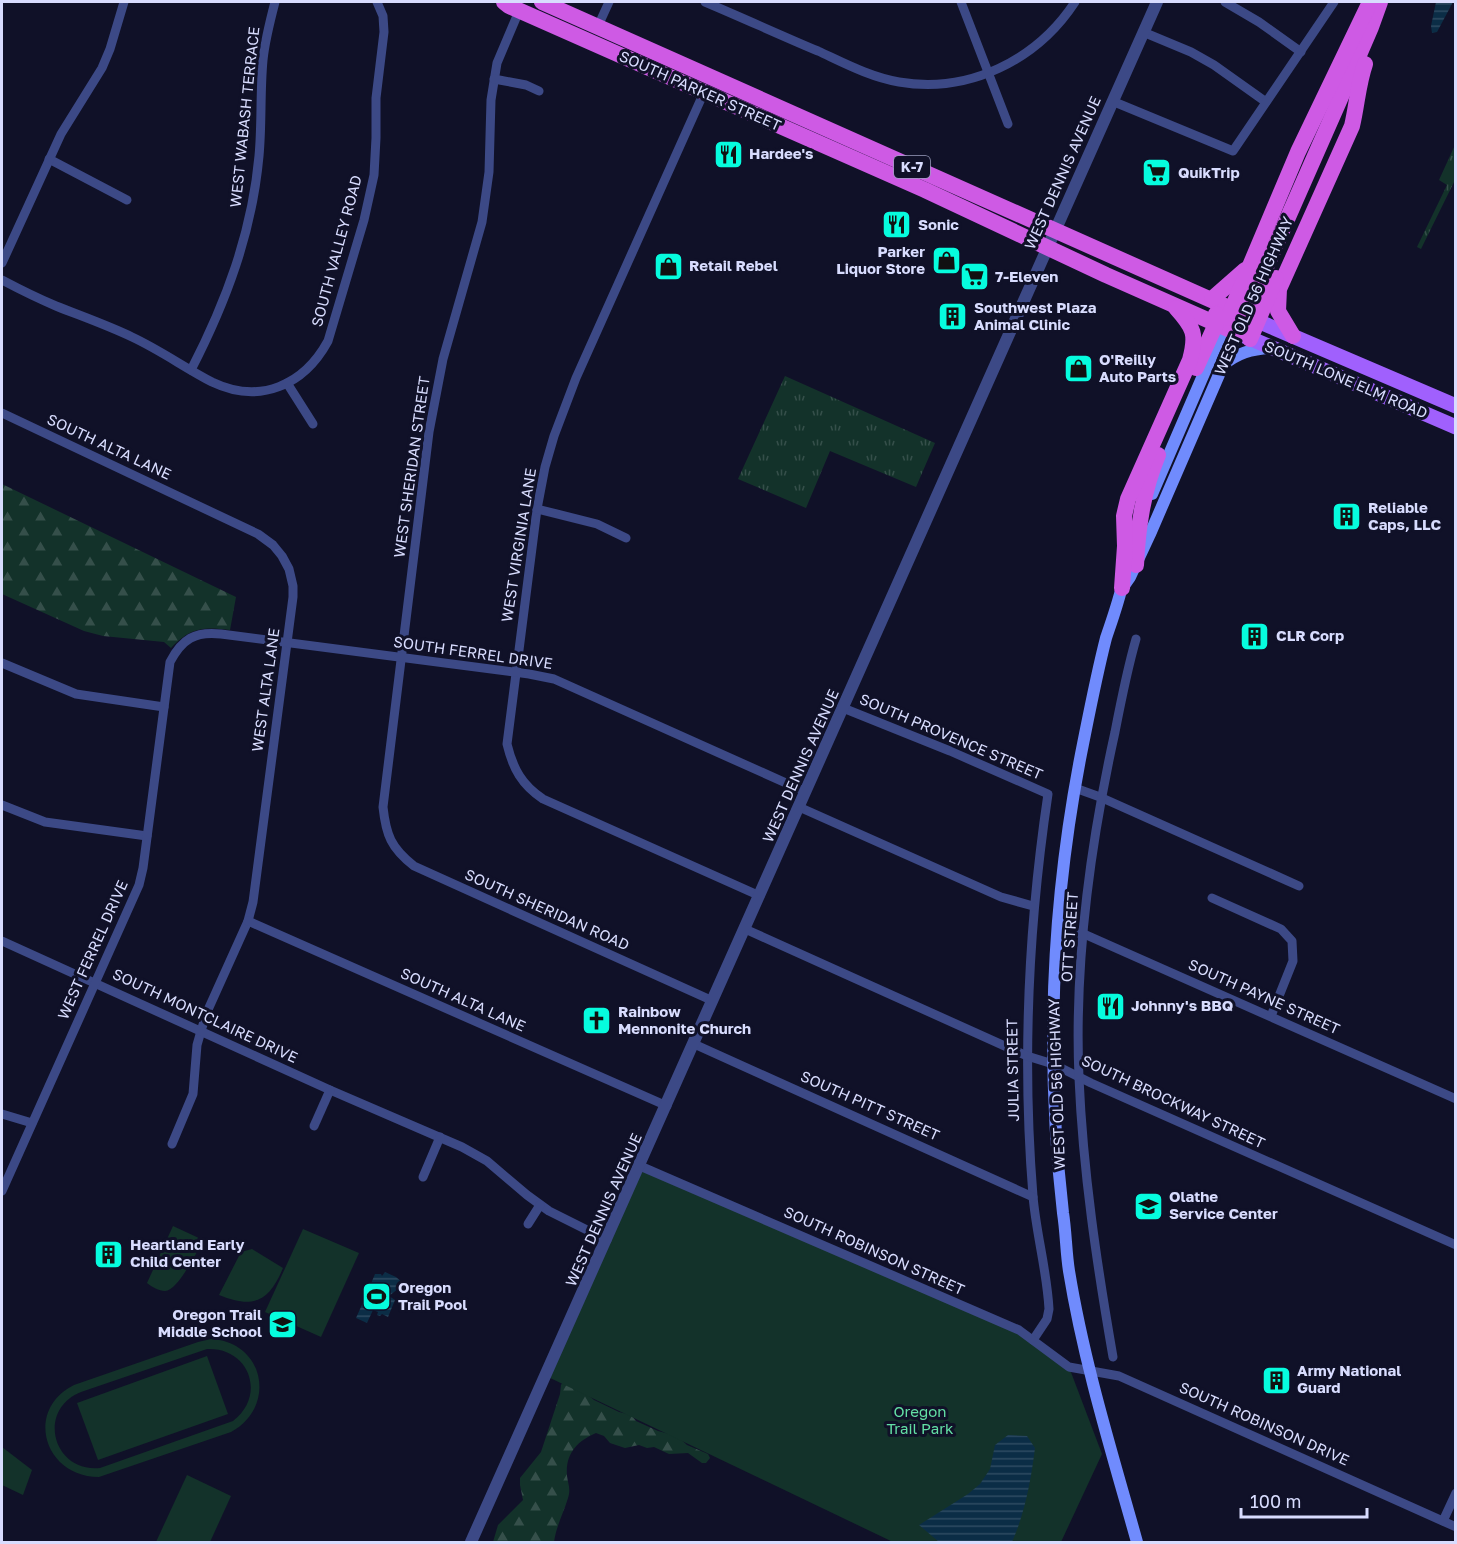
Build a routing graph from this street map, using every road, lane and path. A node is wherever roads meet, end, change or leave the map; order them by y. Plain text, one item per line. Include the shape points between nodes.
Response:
1 (124, 2) edge
2 (377, 2) edge
3 (504, 2) edge
4 (542, 2) edge
5 (609, 2) edge
6 (705, 2) edge
7 (961, 2) edge
8 (1075, 2) edge
9 (1156, 2) edge
10 (1225, 2) edge
11 (1334, 2) edge
12 (1370, 2) edge
13 (1380, 2) edge
14 (1386, 2) edge
15 (272, 3) edge
16 (519, 11) junction
17 (598, 26) junction
18 (1143, 32) junction
19 (1347, 49) junction
20 (1301, 52) junction
21 (989, 74) junction
22 (711, 77) junction
23 (494, 79) junction
24 (1349, 80) junction
25 (539, 92) dead end
26 (704, 93) junction
27 (1112, 101) junction
28 (1266, 102) junction
29 (1008, 124) dead end
30 (49, 159) junction
31 (127, 200) dead end
32 (1054, 230) junction
33 (1046, 247) junction
34 (1252, 262) junction
35 (2, 263) edge
36 (2, 280) edge
37 (1212, 299) junction
38 (1174, 305) junction
39 (1245, 315) junction
40 (1232, 331) junction
41 (1293, 336) junction
42 (1272, 348) junction
43 (1222, 366) junction
44 (191, 370) junction
45 (287, 384) junction
46 (1455, 406) edge
47 (2, 413) edge
48 (313, 424) dead end
49 (1455, 427) edge
50 (204, 509) joint
51 (537, 509) junction
52 (1138, 535) junction
53 (626, 538) dead end
54 (1136, 565) junction
55 (1122, 588) junction
56 (221, 634) joint
57 (1136, 639) dead end
58 (287, 642) junction
59 (402, 658) junction
60 (2, 663) edge
61 (515, 672) junction
62 (164, 707) junction
63 (843, 708) junction
64 (1075, 788) junction
65 (806, 792) junction
66 (1048, 794) joint
67 (1100, 797) junction
68 (2, 805) edge
69 (799, 807) junction
70 (385, 827) joint
71 (147, 836) junction
72 (1299, 886) dead end
73 (760, 896) junction
74 (1212, 898) dead end
75 (1034, 906) junction
76 (248, 921) junction
77 (745, 929) junction
78 (1058, 929) junction
79 (1084, 934) junction
80 (3, 944) edge
81 (96, 983) junction
82 (713, 1001) junction
83 (1271, 1016) junction
84 (201, 1031) junction
85 (694, 1044) junction
86 (1027, 1056) junction
87 (1053, 1064) junction
88 (1079, 1076) junction
89 (330, 1090) junction
90 (1455, 1099) edge
91 (667, 1106) junction
92 (2, 1114) edge
93 (32, 1123) junction
94 (314, 1126) dead end
95 (440, 1137) junction
96 (172, 1144) dead end
97 (640, 1166) junction
98 (423, 1178) dead end
99 (2, 1191) edge
100 (1033, 1197) junction
101 (540, 1205) junction
102 (528, 1224) dead end
103 (607, 1239) junction
104 (1455, 1245) edge
105 (1033, 1340) junction
106 (1113, 1357) dead end
107 (1091, 1372) junction
108 (1455, 1493) edge
109 (1443, 1521) junction
110 (1455, 1527) edge
111 (471, 1542) edge
112 (1137, 1542) edge

1 - 30 street via 102,68
2 - 45 street, SOUTH VALLEY ROAD via 384,32 370,196 328,341 311,366
3 - 16 highway, SOUTH PARKER STREET / K-7
4 - 17 highway, SOUTH PARKER STREET / K-7
5 - 17 street
6 - 21 street via 875,76 898,82 935,84
7 - 21 street
8 - 21 street via 1039,44
9 - 18 street, WEST DENNIS AVENUE
10 - 20 street
11 - 20 street
12 - 19 highway, WEST OLD 56 HIGHWAY
13 - 24 highway, WEST OLD 56 HIGHWAY
14 - 41 highway via 1360,78 1352,126 1279,289 1278,311
15 - 44 street, WEST WABASH TERRACE via 251,210 225,297
16 - 23 street, WEST SHERIDAN STREET via 503,45
16 - 26 highway, SOUTH PARKER STREET / K-7
17 - 22 highway, SOUTH PARKER STREET / K-7
18 - 27 street, WEST DENNIS AVENUE
18 - 28 street via 1206,61
19 - 24 highway
19 - 34 highway, WEST OLD 56 HIGHWAY
20 - 28 street
21 - 29 street
22 - 26 street, WEST VIRGINIA LANE
22 - 32 highway, SOUTH PARKER STREET / K-7
23 - 25 street
23 - 59 street, WEST SHERIDAN STREET via 486,197 436,392
24 - 39 highway, WEST OLD 56 HIGHWAY
26 - 33 highway, SOUTH PARKER STREET / K-7
26 - 51 street, WEST VIRGINIA LANE via 565,404 545,467
27 - 28 street via 1233,151
27 - 32 street, WEST DENNIS AVENUE
30 - 31 street
30 - 35 street
32 - 33 street, WEST DENNIS AVENUE
32 - 37 highway, SOUTH PARKER STREET / K-7
33 - 38 highway, SOUTH PARKER STREET / K-7
33 - 63 street, WEST DENNIS AVENUE
34 - 37 highway
34 - 39 highway, WEST OLD 56 HIGHWAY
36 - 44 street, SOUTH VALLEY ROAD via 138,339
37 - 39 highway, SOUTH PARKER STREET
37 - 40 highway
38 - 40 highway, SOUTH PARKER STREET / K-7
38 - 55 highway via 1193,330 1194,346 1128,499
39 - 40 highway, WEST OLD 56 HIGHWAY
39 - 40 highway
39 - 41 main road, SOUTH LONE ELM ROAD
40 - 42 main road, SOUTH LONE ELM ROAD
40 - 43 main road, WEST OLD 56 HIGHWAY
40 - 52 highway via 1151,471
41 - 46 main road, SOUTH LONE ELM ROAD
42 - 43 main road via 1245,352
42 - 49 main road, SOUTH LONE ELM ROAD
43 - 54 main road, WEST OLD 56 HIGHWAY
44 - 45 street, SOUTH VALLEY ROAD via 234,389 261,390
45 - 48 street
47 - 50 street, SOUTH ALTA LANE
50 - 58 street, WEST ALTA LANE via 258,534 282,556 293,586
51 - 53 street via 597,524
51 - 61 street, WEST VIRGINIA LANE
52 - 54 highway
52 - 55 main road, WEST OLD 56 HIGHWAY
54 - 55 main road, WEST OLD 56 HIGHWAY
55 - 64 main road, WEST OLD 56 HIGHWAY via 1101,660
56 - 58 street, SOUTH FERREL DRIVE
56 - 62 street, WEST FERREL DRIVE via 198,635 176,650 170,662
57 - 67 street, OTT STREET
58 - 59 street, SOUTH FERREL DRIVE
58 - 76 street, WEST ALTA LANE
59 - 61 street, SOUTH FERREL DRIVE
59 - 70 street, WEST SHERIDAN STREET via 382,807
60 - 62 street via 76,694
61 - 65 street, SOUTH FERREL DRIVE via 555,679
61 - 73 street, WEST VIRGINIA LANE via 507,744 515,771 532,792
62 - 71 street, WEST FERREL DRIVE
63 - 65 street, WEST DENNIS AVENUE
63 - 66 street, SOUTH PROVENCE STREET
64 - 67 street
64 - 78 main road, WEST OLD 56 HIGHWAY
65 - 69 street, WEST DENNIS AVENUE
66 - 75 street, JULIA STREET
67 - 72 street
67 - 79 street, OTT STREET
68 - 71 street via 45,822
69 - 73 street, WEST DENNIS AVENUE
69 - 75 street via 1001,897
70 - 82 street, SOUTH SHERIDAN ROAD via 393,846 414,866
71 - 81 street, WEST FERREL DRIVE via 139,885
73 - 77 street, WEST DENNIS AVENUE
74 - 83 street via 1289,935 1294,951 1290,970
75 - 86 street, JULIA STREET
76 - 84 street
76 - 91 street, SOUTH ALTA LANE
77 - 82 street, WEST DENNIS AVENUE
77 - 86 street, SOUTH BROCKWAY STREET
78 - 79 street, SOUTH PAYNE STREET
78 - 87 main road, WEST OLD 56 HIGHWAY
79 - 83 street, SOUTH PAYNE STREET
79 - 88 street, OTT STREET
80 - 81 street, SOUTH MONTCLAIRE DRIVE
81 - 84 street, SOUTH MONTCLAIRE DRIVE
81 - 93 street, WEST FERREL DRIVE
82 - 85 street, WEST DENNIS AVENUE
83 - 90 street, SOUTH PAYNE STREET
84 - 89 street, SOUTH MONTCLAIRE DRIVE
84 - 96 street via 193,1094
85 - 91 street, WEST DENNIS AVENUE
85 - 100 street, SOUTH PITT STREET
86 - 87 street, SOUTH BROCKWAY STREET
86 - 100 street, JULIA STREET
87 - 88 street, SOUTH BROCKWAY STREET
87 - 107 main road, WEST OLD 56 HIGHWAY via 1068,1263
88 - 104 street, SOUTH BROCKWAY STREET
88 - 106 street, OTT STREET via 1092,1226
89 - 94 street
89 - 95 street, SOUTH MONTCLAIRE DRIVE
91 - 97 street, WEST DENNIS AVENUE
92 - 93 street
93 - 99 street, WEST FERREL DRIVE
95 - 98 street
95 - 101 street, SOUTH MONTCLAIRE DRIVE via 487,1161
97 - 103 street, WEST DENNIS AVENUE
97 - 105 street, SOUTH ROBINSON STREET
100 - 105 street, JULIA STREET via 1049,1309
101 - 102 street
101 - 103 street, SOUTH MONTCLAIRE DRIVE
103 - 111 street, WEST DENNIS AVENUE
105 - 107 street, SOUTH ROBINSON STREET via 1063,1364
107 - 109 street, SOUTH ROBINSON DRIVE via 1119,1376
107 - 112 main road, WEST OLD 56 HIGHWAY
108 - 109 street
109 - 110 street, SOUTH ROBINSON DRIVE

